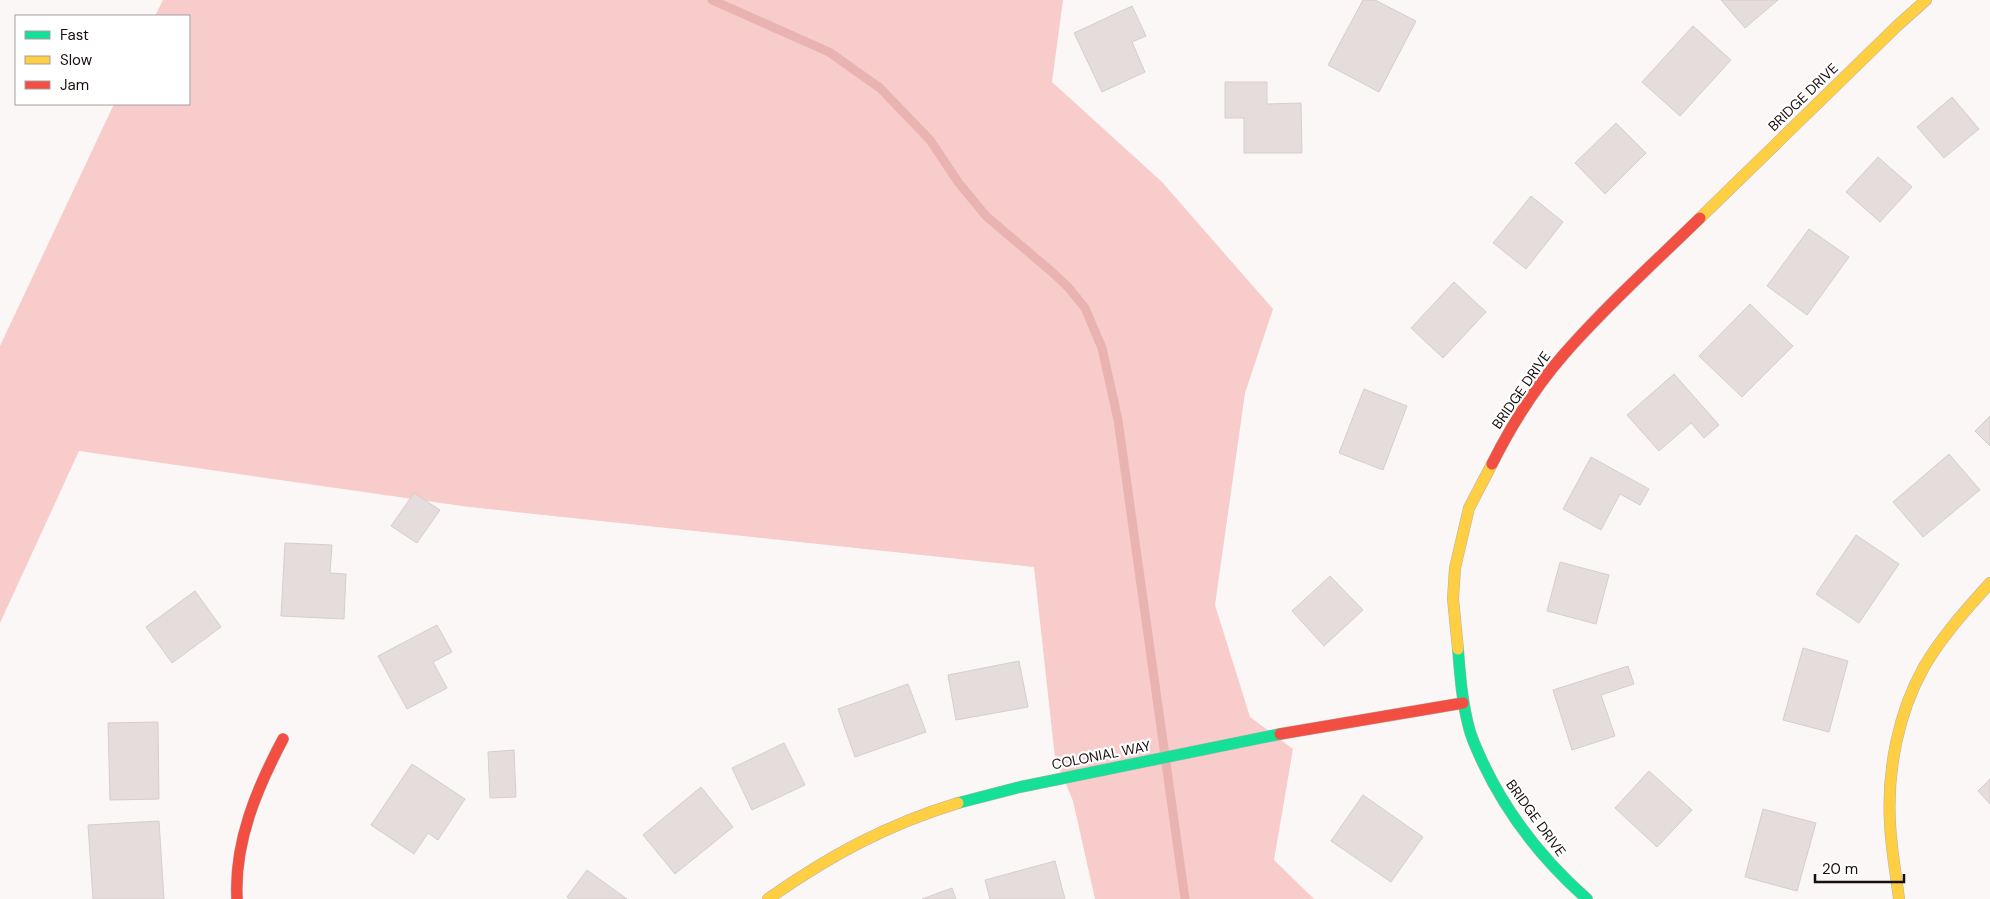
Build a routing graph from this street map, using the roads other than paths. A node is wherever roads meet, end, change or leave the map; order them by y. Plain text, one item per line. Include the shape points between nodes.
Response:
1 (1926, 0) edge
2 (1990, 583) edge
3 (1462, 703) junction
4 (282, 740) dead end
5 (237, 899) edge
6 (768, 899) edge
7 (1586, 899) edge
8 (1899, 899) edge

1 - 3 street, BRIDGE DRIVE via 1598,317 1533,394 1512,426 1469,508 1461,538 1453,599
2 - 8 street via 1936,651 1917,680 1904,712 1890,798
3 - 6 street, COLONIAL WAY via 1279,734 1020,787 948,806 869,837
3 - 7 street, BRIDGE DRIVE via 1469,730 1496,790 1536,847
4 - 5 street via 250,808 241,848

